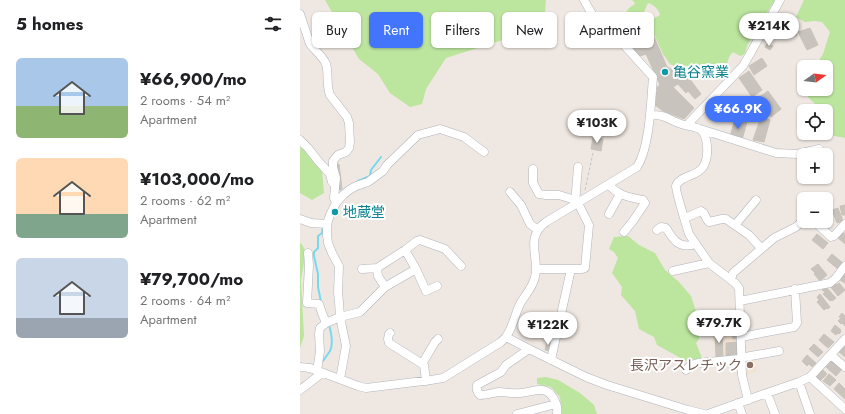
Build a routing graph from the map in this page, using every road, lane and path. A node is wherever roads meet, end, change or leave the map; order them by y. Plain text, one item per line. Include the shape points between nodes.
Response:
1 (584, 0) edge
2 (780, 0) edge
3 (300, 14) edge
4 (650, 115) junction
5 (687, 125) junction
6 (699, 129) junction
7 (300, 140) edge
8 (484, 152) dead end
9 (593, 153) dead end
10 (797, 154) edge
11 (578, 167) dead end
12 (533, 169) dead end
13 (609, 185) junction
14 (334, 192) junction
15 (510, 192) dead end
16 (620, 194) junction
17 (756, 200) dead end
18 (578, 202) junction
19 (336, 203) junction
20 (609, 214) dead end
21 (685, 218) junction
22 (300, 219) edge
23 (327, 224) junction
24 (845, 224) edge
25 (735, 225) junction
26 (797, 225) edge
27 (821, 228) edge
28 (538, 230) junction
29 (657, 230) dead end
30 (624, 232) dead end
31 (669, 241) dead end
32 (692, 245) junction
33 (762, 248) junction
34 (405, 250) junction
35 (308, 253) dead end
36 (709, 263) junction
37 (460, 266) dead end
38 (845, 266) edge
39 (377, 268) junction
40 (362, 269) dead end
41 (416, 269) junction
42 (571, 269) junction
43 (536, 270) junction
44 (673, 271) dead end
45 (731, 280) junction
46 (438, 286) dead end
47 (385, 287) junction
48 (795, 290) junction
49 (740, 301) junction
50 (340, 317) junction
51 (740, 317) junction
52 (701, 319) dead end
53 (326, 323) junction
54 (390, 333) dead end
55 (506, 337) junction
56 (741, 337) junction
57 (438, 339) dead end
58 (845, 339) edge
59 (529, 349) junction
60 (779, 351) dead end
61 (831, 355) junction
62 (742, 358) junction
63 (551, 360) junction
64 (422, 364) junction
65 (300, 367) edge
66 (845, 367) edge
67 (686, 370) dead end
68 (320, 372) junction
69 (810, 378) junction
70 (340, 379) junction
71 (426, 381) junction
72 (799, 382) junction
73 (300, 390) edge
74 (768, 393) junction
75 (748, 400) junction
76 (738, 403) junction
77 (556, 404) junction
78 (845, 409) edge
79 (688, 412) edge
80 (517, 414) edge
81 (557, 414) edge
82 (704, 414) edge
83 (708, 414) edge
84 (742, 414) edge
85 (775, 414) edge
86 (810, 414) edge

1 - 4 street via 601,26 624,45 653,77
2 - 5 street via 743,66
3 - 14 street via 312,48 326,64 330,95 349,123 349,148 333,161 336,178
4 - 5 street via 662,116
4 - 13 street via 642,160 637,167
5 - 6 street
6 - 10 street via 776,153
6 - 21 street via 706,139 706,160 696,174 683,179 676,187
7 - 14 street via 330,174
8 - 19 street via 464,137 440,129 418,135 383,171 368,182 349,190
9 - 18 path
11 - 18 street
12 - 18 street via 533,183 539,194 559,195
13 - 16 street
13 - 18 street
14 - 19 street
15 - 28 street via 521,205 528,221
16 - 20 street
16 - 30 street via 643,200 645,203
17 - 25 street
18 - 28 street
18 - 42 street via 589,225 586,265 584,269
19 - 23 street
21 - 25 street via 701,212 708,221 724,218
21 - 32 street
22 - 23 street
23 - 50 street via 328,243 339,266
24 - 27 street via 831,237
25 - 33 street
26 - 33 street
28 - 43 street via 534,239
29 - 32 street via 665,227 674,240 682,245
31 - 32 street via 681,248
32 - 36 street
33 - 45 street via 733,273
34 - 37 street via 420,240 445,249
34 - 39 street
34 - 41 street
35 - 53 street via 307,303 319,304
36 - 44 street
36 - 45 street
38 - 48 street via 830,283
39 - 40 street
39 - 47 street via 378,276
41 - 46 street via 426,291
41 - 47 street
42 - 43 street
42 - 63 street
43 - 55 street via 535,278
45 - 49 street via 739,288
47 - 50 street via 360,312
48 - 49 street
48 - 56 street via 797,323 794,327
49 - 51 street
50 - 53 street
50 - 70 street via 346,346
51 - 52 street
51 - 56 street
53 - 68 street via 320,328
54 - 64 street via 389,343
55 - 59 street
55 - 71 street via 443,378
56 - 62 street
57 - 64 street
58 - 61 street
59 - 63 street
59 - 77 street via 506,365 501,372 477,385 476,389 480,395 546,390
60 - 62 street
61 - 66 street
61 - 69 street
62 - 67 street via 698,363 690,365
62 - 75 street via 742,375
63 - 79 street via 607,385
64 - 71 street via 425,367
65 - 68 street
68 - 70 street
68 - 73 street
69 - 72 street
69 - 78 street
70 - 71 street via 366,388
72 - 74 street
72 - 86 street
74 - 75 street
74 - 85 street
75 - 76 street
76 - 83 street
76 - 84 street
77 - 80 street
77 - 81 street
79 - 82 street

